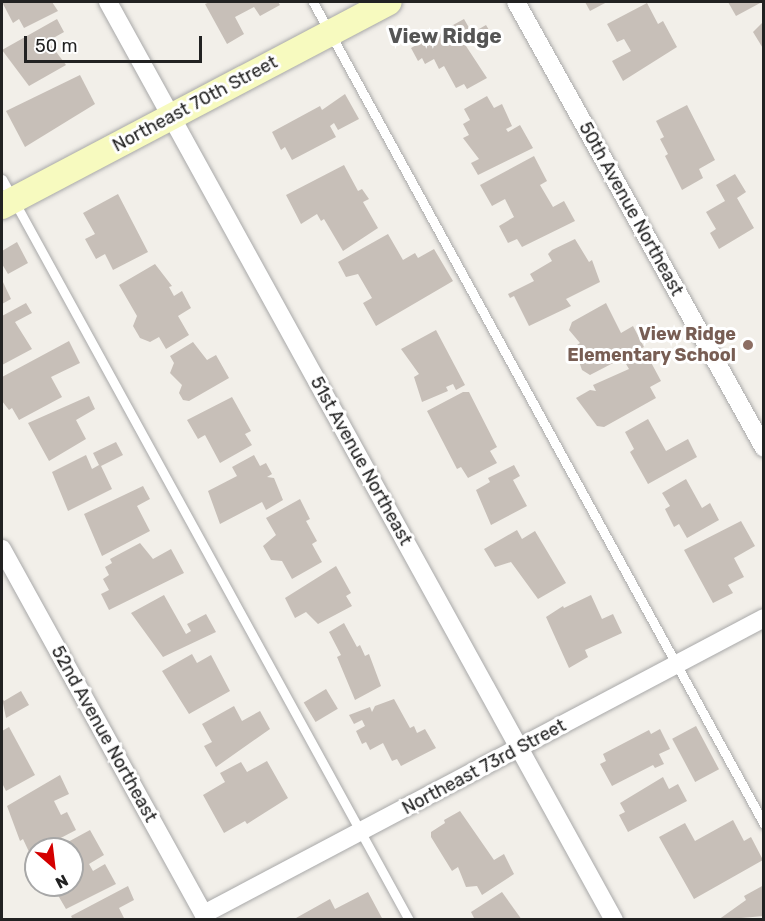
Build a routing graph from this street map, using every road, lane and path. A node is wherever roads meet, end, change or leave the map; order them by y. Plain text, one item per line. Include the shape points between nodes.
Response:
1 (108, 2) edge
2 (313, 2) edge
3 (389, 2) edge
4 (516, 2) edge
5 (330, 33) junction
6 (171, 117) junction
7 (5, 195) edge
8 (764, 448) edge
9 (2, 549) edge
10 (764, 618) edge
11 (676, 665) junction
12 (520, 748) junction
13 (764, 824) edge
14 (361, 831) junction
15 (205, 917) edge
16 (409, 920) edge
17 (614, 920) edge

1 - 6 street, 51st Avenue Northeast
2 - 5 lane
3 - 5 street, Northeast 70th Street
4 - 8 street, 50th Avenue Northeast
5 - 6 street, Northeast 70th Street
5 - 11 lane
6 - 7 street, Northeast 70th Street
6 - 12 street, 51st Avenue Northeast
7 - 14 lane
9 - 15 street, 52nd Avenue Northeast
10 - 11 street, Northeast 73rd Street
11 - 12 street, Northeast 73rd Street
11 - 13 lane
12 - 14 street, Northeast 73rd Street
12 - 17 street, 51st Avenue Northeast
14 - 15 street, Northeast 73rd Street
14 - 16 lane

